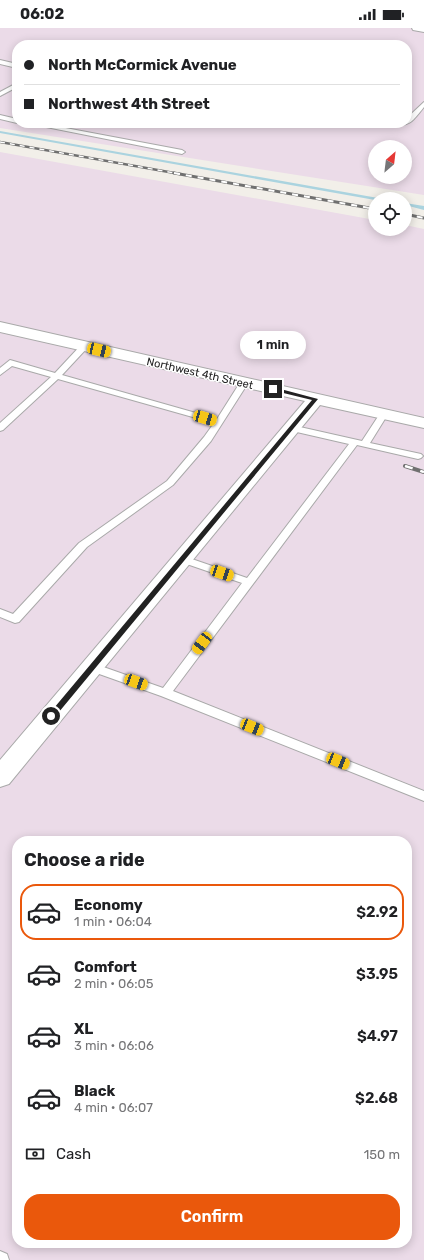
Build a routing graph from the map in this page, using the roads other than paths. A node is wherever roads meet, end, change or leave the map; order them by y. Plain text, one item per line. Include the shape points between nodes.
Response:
1 (417, 28) edge
2 (424, 29) edge
3 (0, 62) edge
4 (12, 65) edge
5 (12, 88) edge
6 (0, 94) edge
7 (424, 104) edge
8 (412, 116) edge
9 (0, 117) edge
10 (12, 120) edge
11 (55, 128) edge
12 (182, 152) dead end
13 (0, 327) edge
14 (85, 346) junction
15 (0, 372) edge
16 (57, 375) junction
17 (244, 382) junction
18 (316, 399) junction
19 (384, 414) junction
20 (220, 422) junction
21 (424, 423) edge
22 (0, 428) edge
23 (291, 428) junction
24 (360, 443) junction
25 (418, 456) dead end
26 (182, 559) junction
27 (249, 582) junction
28 (0, 613) edge
29 (92, 667) junction
30 (166, 693) junction
31 (0, 777) edge
32 (424, 796) edge

1 - 2 street
3 - 4 lane
5 - 6 lane
7 - 8 lane
9 - 10 lane
11 - 12 lane
13 - 14 street, Northwest 4th Street
14 - 16 lane
14 - 17 street, Northwest 4th Street
15 - 16 lane via 10,364
16 - 20 lane
16 - 22 lane
17 - 18 street, Northwest 4th Street
17 - 20 lane
18 - 19 street, Northwest 4th Street
18 - 23 street
19 - 21 street, Northwest 4th Street
19 - 24 lane
20 - 28 lane via 170,483 83,545 15,619
23 - 24 lane
23 - 26 street
24 - 25 lane
24 - 27 lane
26 - 27 lane
26 - 29 street
27 - 30 lane
29 - 30 lane
29 - 31 street
30 - 32 lane

